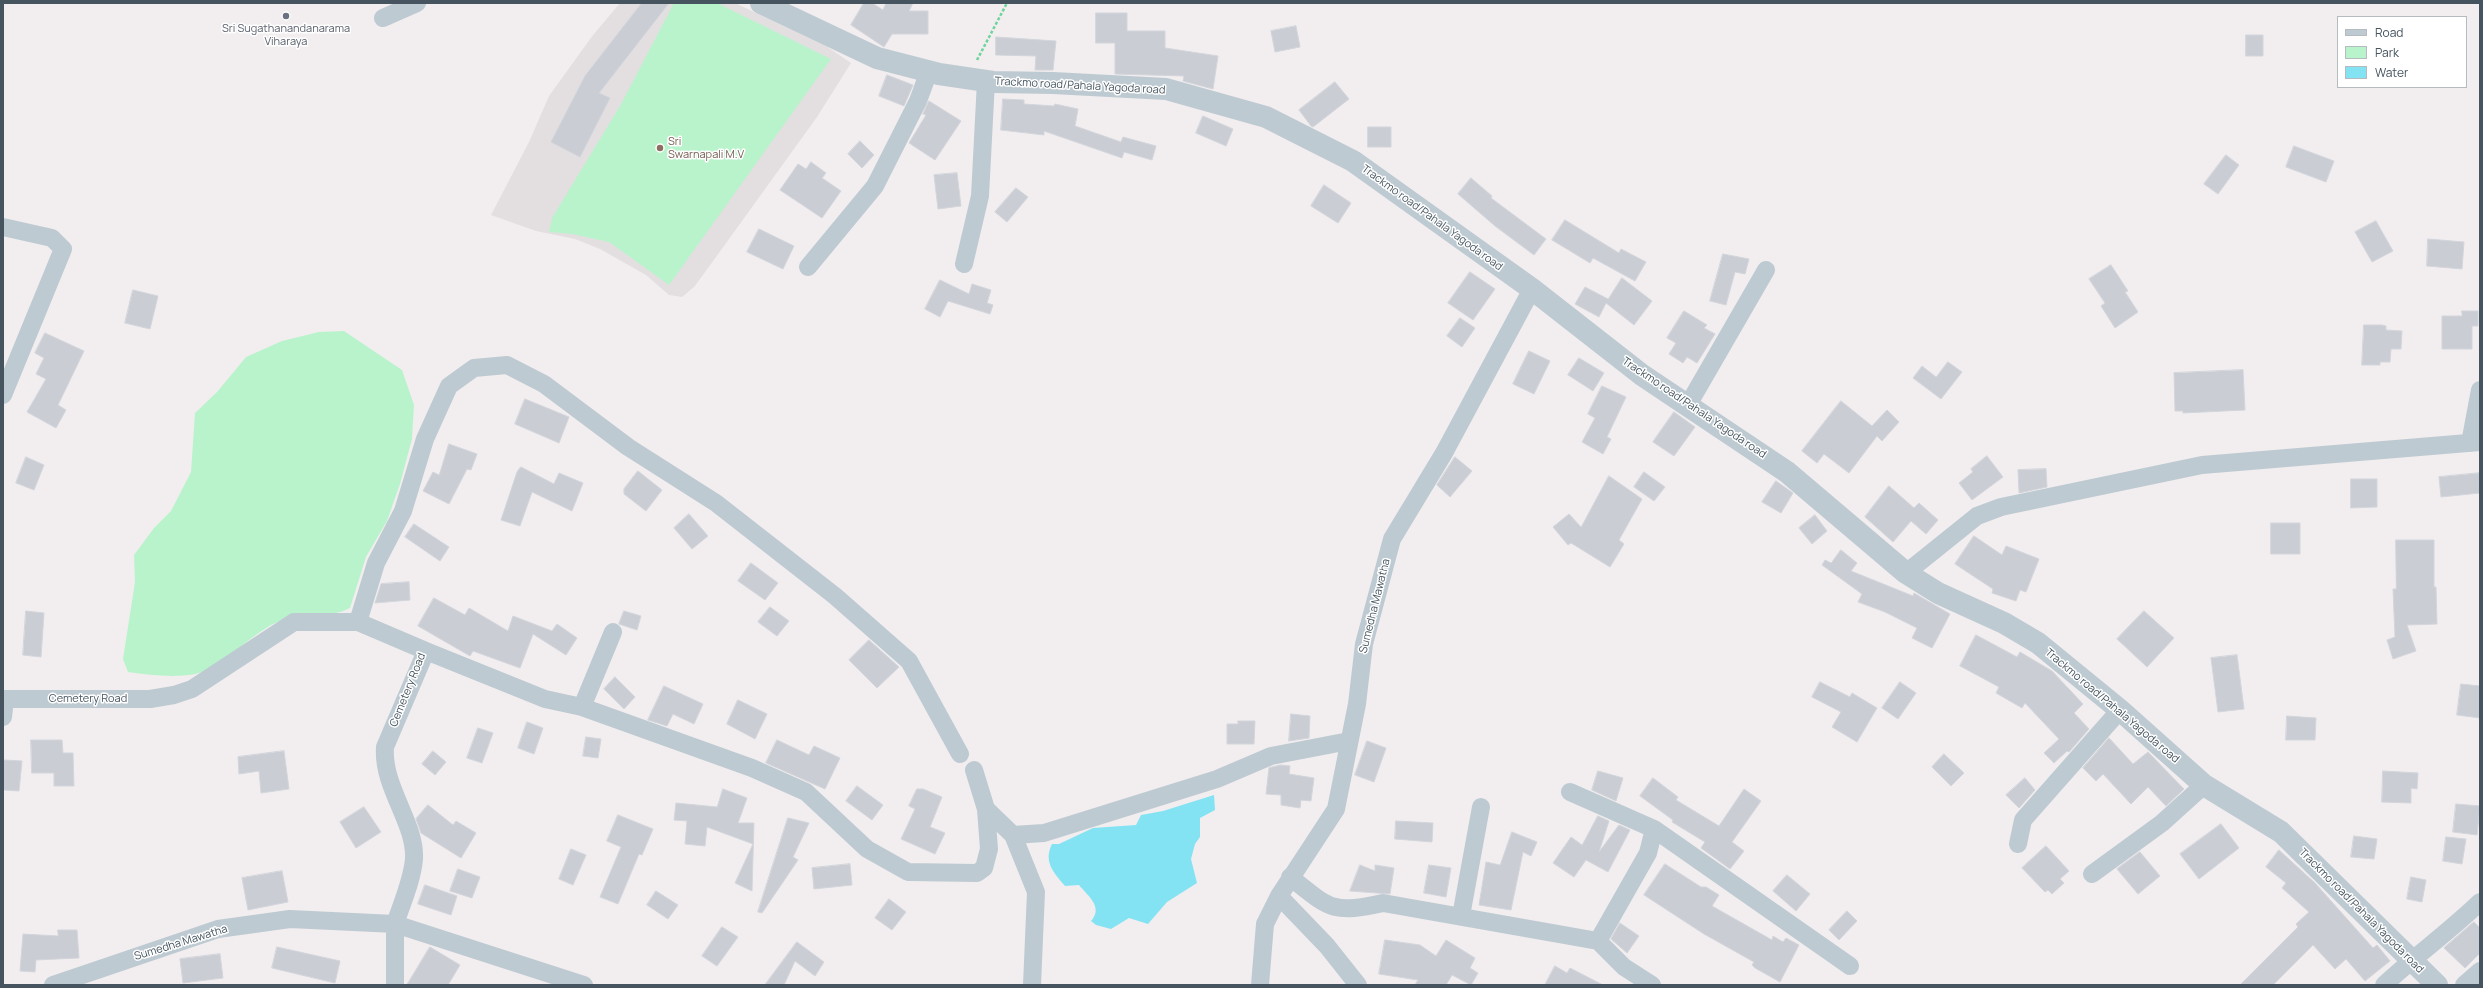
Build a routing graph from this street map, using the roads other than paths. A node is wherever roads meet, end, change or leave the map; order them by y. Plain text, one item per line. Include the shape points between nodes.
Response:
1 (417, 3) edge
2 (761, 3) edge
3 (383, 18) dead end
4 (928, 71) junction
5 (977, 80) junction
6 (3, 227) edge
7 (964, 264) dead end
8 (808, 267) dead end
9 (1766, 270) dead end
10 (1532, 289) junction
11 (2480, 390) edge
12 (3, 395) edge
13 (1688, 405) junction
14 (2475, 443) edge
15 (1906, 574) junction
16 (358, 622) junction
17 (613, 632) dead end
18 (426, 651) junction
19 (4, 699) edge
20 (582, 707) junction
21 (2120, 710) junction
22 (3, 717) edge
23 (1349, 741) junction
24 (960, 754) dead end
25 (974, 770) dead end
26 (2204, 785) junction
27 (1570, 792) dead end
28 (1481, 807) dead end
29 (986, 809) junction
30 (1654, 829) junction
31 (1013, 835) junction
32 (2018, 844) dead end
33 (2092, 874) dead end
34 (1290, 877) junction
35 (1278, 896) junction
36 (2480, 902) edge
37 (1461, 916) junction
38 (395, 924) junction
39 (1598, 941) junction
40 (2411, 960) junction
41 (1850, 966) dead end
42 (2480, 971) edge
43 (53, 985) edge
44 (395, 985) edge
45 (584, 985) edge
46 (1032, 985) edge
47 (1260, 985) edge
48 (1358, 985) edge
49 (1652, 985) edge
50 (2384, 985) edge
51 (2437, 985) edge
52 (2464, 985) edge

1 - 3 street
2 - 4 street, Trackmo road/Pahala Yagoda road via 877,58
4 - 5 street, Trackmo road/Pahala Yagoda road
4 - 8 street via 918,101 875,186
5 - 7 street via 980,196
5 - 10 street, Trackmo road/Pahala Yagoda road via 1166,89 1266,117 1353,161
6 - 12 street via 52,238 63,250
9 - 13 street
10 - 13 street, Trackmo road/Pahala Yagoda road via 1642,375
10 - 23 street, Sumedha Mawatha via 1444,453 1392,539 1364,644 1357,704
11 - 14 street
13 - 15 street, Trackmo road/Pahala Yagoda road via 1787,472
14 - 15 street via 2202,464 2001,507 1977,516
15 - 21 street, Trackmo road/Pahala Yagoda road via 1938,593 2004,623 2038,643
16 - 18 street, Cemetery Road
16 - 19 street, Cemetery Road via 294,622 192,689 174,695 150,699
16 - 24 street via 376,563 403,511 425,439 449,386 474,368 507,365 544,384 628,447 716,503 835,596 909,661
17 - 20 street
18 - 20 street via 545,699
18 - 38 street, Cemetery Road via 385,747 384,763 409,833 414,858
19 - 22 street
20 - 29 street via 752,768 806,792 867,849 908,872 977,873 984,868 989,849
21 - 26 street, Trackmo road/Pahala Yagoda road
21 - 32 street via 2023,820
23 - 31 street via 1271,756 1217,779 1051,831
23 - 34 street, Sumedha Mawatha via 1336,809
25 - 29 street
26 - 33 street via 2162,823
26 - 40 street, Trackmo road/Pahala Yagoda road via 2281,832
27 - 30 street
28 - 37 street
29 - 31 street
30 - 39 street via 1648,853
30 - 41 street
31 - 46 street via 1036,892
34 - 35 street, Sumedha Mawatha
34 - 37 street via 1325,905 1350,910 1383,903
35 - 47 street, Sumedha Mawatha via 1265,924
35 - 48 street via 1327,946
36 - 40 street via 2452,929
37 - 39 street
38 - 43 street, Sumedha Mawatha via 290,918 218,929
38 - 44 street
38 - 45 street
39 - 49 street via 1624,966
40 - 50 street
40 - 51 street, Trackmo road/Pahala Yagoda road
42 - 52 street

